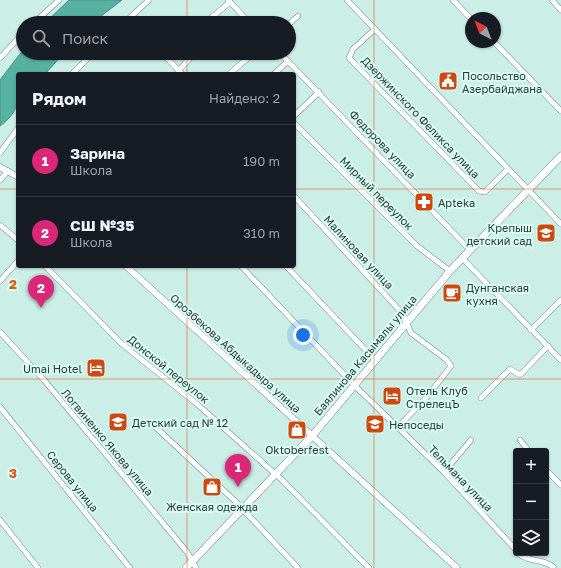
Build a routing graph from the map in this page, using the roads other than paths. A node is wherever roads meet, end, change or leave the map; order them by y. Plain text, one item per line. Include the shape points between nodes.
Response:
1 (59, 0) edge
2 (148, 0) edge
3 (347, 0) edge
4 (453, 0) edge
5 (552, 0) edge
6 (229, 1) edge
7 (561, 10) edge
8 (465, 13) edge
9 (42, 16) edge
10 (131, 16) edge
11 (213, 16) edge
12 (243, 16) edge
13 (375, 29) junction
14 (16, 41) edge
15 (500, 48) edge
16 (0, 58) edge
17 (86, 60) edge
18 (169, 60) edge
19 (189, 60) edge
20 (246, 60) edge
21 (288, 61) joint
22 (74, 72) edge
23 (180, 72) edge
24 (231, 72) edge
25 (276, 72) edge
26 (319, 92) junction
27 (561, 111) edge
28 (296, 114) edge
29 (296, 125) edge
30 (16, 131) edge
31 (0, 153) edge
32 (561, 156) edge
33 (0, 167) edge
34 (508, 169) junction
35 (8, 171) junction
36 (16, 176) edge
37 (0, 180) edge
38 (528, 189) junction
39 (296, 198) edge
40 (561, 224) edge
41 (0, 225) edge
42 (16, 238) edge
43 (470, 250) junction
44 (462, 258) junction
45 (16, 263) edge
46 (47, 268) edge
47 (128, 268) edge
48 (243, 268) edge
49 (288, 268) edge
50 (450, 271) junction
51 (1, 278) edge
52 (561, 300) edge
53 (406, 323) junction
54 (532, 330) junction
55 (0, 332) edge
56 (548, 346) junction
57 (375, 360) junction
58 (561, 360) edge
59 (354, 385) junction
60 (481, 398) dead end
61 (0, 407) edge
62 (151, 423) dead end
63 (397, 428) junction
64 (312, 436) junction
65 (471, 440) dead end
66 (520, 440) dead end
67 (527, 448) edge
68 (444, 472) junction
69 (549, 473) edge
70 (275, 474) junction
71 (561, 485) edge
72 (242, 510) junction
73 (0, 520) edge
74 (513, 547) edge
75 (521, 556) edge
76 (193, 561) junction
77 (38, 568) edge
78 (130, 568) edge
79 (186, 568) edge
80 (196, 568) edge
81 (298, 568) edge
82 (369, 568) edge
83 (457, 568) edge
84 (554, 568) edge

1 - 9 street
2 - 10 street
3 - 13 street
4 - 8 street
5 - 7 street
6 - 11 street
6 - 12 street
13 - 34 street
13 - 34 street, Дзержинского Феликса улица via 353,49 349,58 479,191 485,192
14 - 16 street
15 - 27 street
17 - 22 street
18 - 23 street
19 - 23 street
20 - 24 street
21 - 25 street
21 - 26 street, Федорова улица
26 - 28 street
26 - 43 street, Федорова улица
29 - 50 street, Мирный переулок via 417,246
30 - 31 street
32 - 38 main road, Баялинова Касымалы улица
33 - 35 street
34 - 38 street
35 - 36 street
35 - 37 street
38 - 40 street
38 - 43 main road, Баялинова Касымалы улица
39 - 53 street, Малиновая улица via 403,314
41 - 42 street
43 - 44 main road, Баялинова Касымалы улица
44 - 50 main road, Баялинова Касымалы улица
44 - 54 street
45 - 51 street
46 - 70 street, Донской переулок via 122,344 197,404
47 - 64 street, Орозбекова Абдыкадыра улица
48 - 59 street, Тельмана улица
49 - 57 street
50 - 53 main road, Баялинова Касымалы улица
52 - 54 street
53 - 57 main road, Баялинова Касымалы улица
53 - 63 street, Малиновая улица via 411,333 447,360 450,366 426,398
54 - 56 street
55 - 76 street, Логвиненко Якова улица via 44,380
56 - 58 street
56 - 60 street via 520,375 510,369
57 - 59 main road, Баялинова Касымалы улица
59 - 63 street, Тельмана улица
59 - 64 main road, Баялинова Касымалы улица
61 - 78 street, Серова улица
62 - 72 street
63 - 68 street, Тельмана улица
64 - 70 main road, Баялинова Касымалы улица
64 - 83 street, Орозбекова Абдыкадыра улица
65 - 68 street
66 - 67 street
68 - 74 street, Тельмана улица
69 - 71 street
70 - 72 main road, Баялинова Касымалы улица
70 - 82 street, Донской переулок
72 - 76 main road, Баялинова Касымалы улица
72 - 81 street
73 - 77 street
75 - 84 street via 550,564
76 - 79 main road, Баялинова Касымалы улица
76 - 80 street, Логвиненко Якова улица

